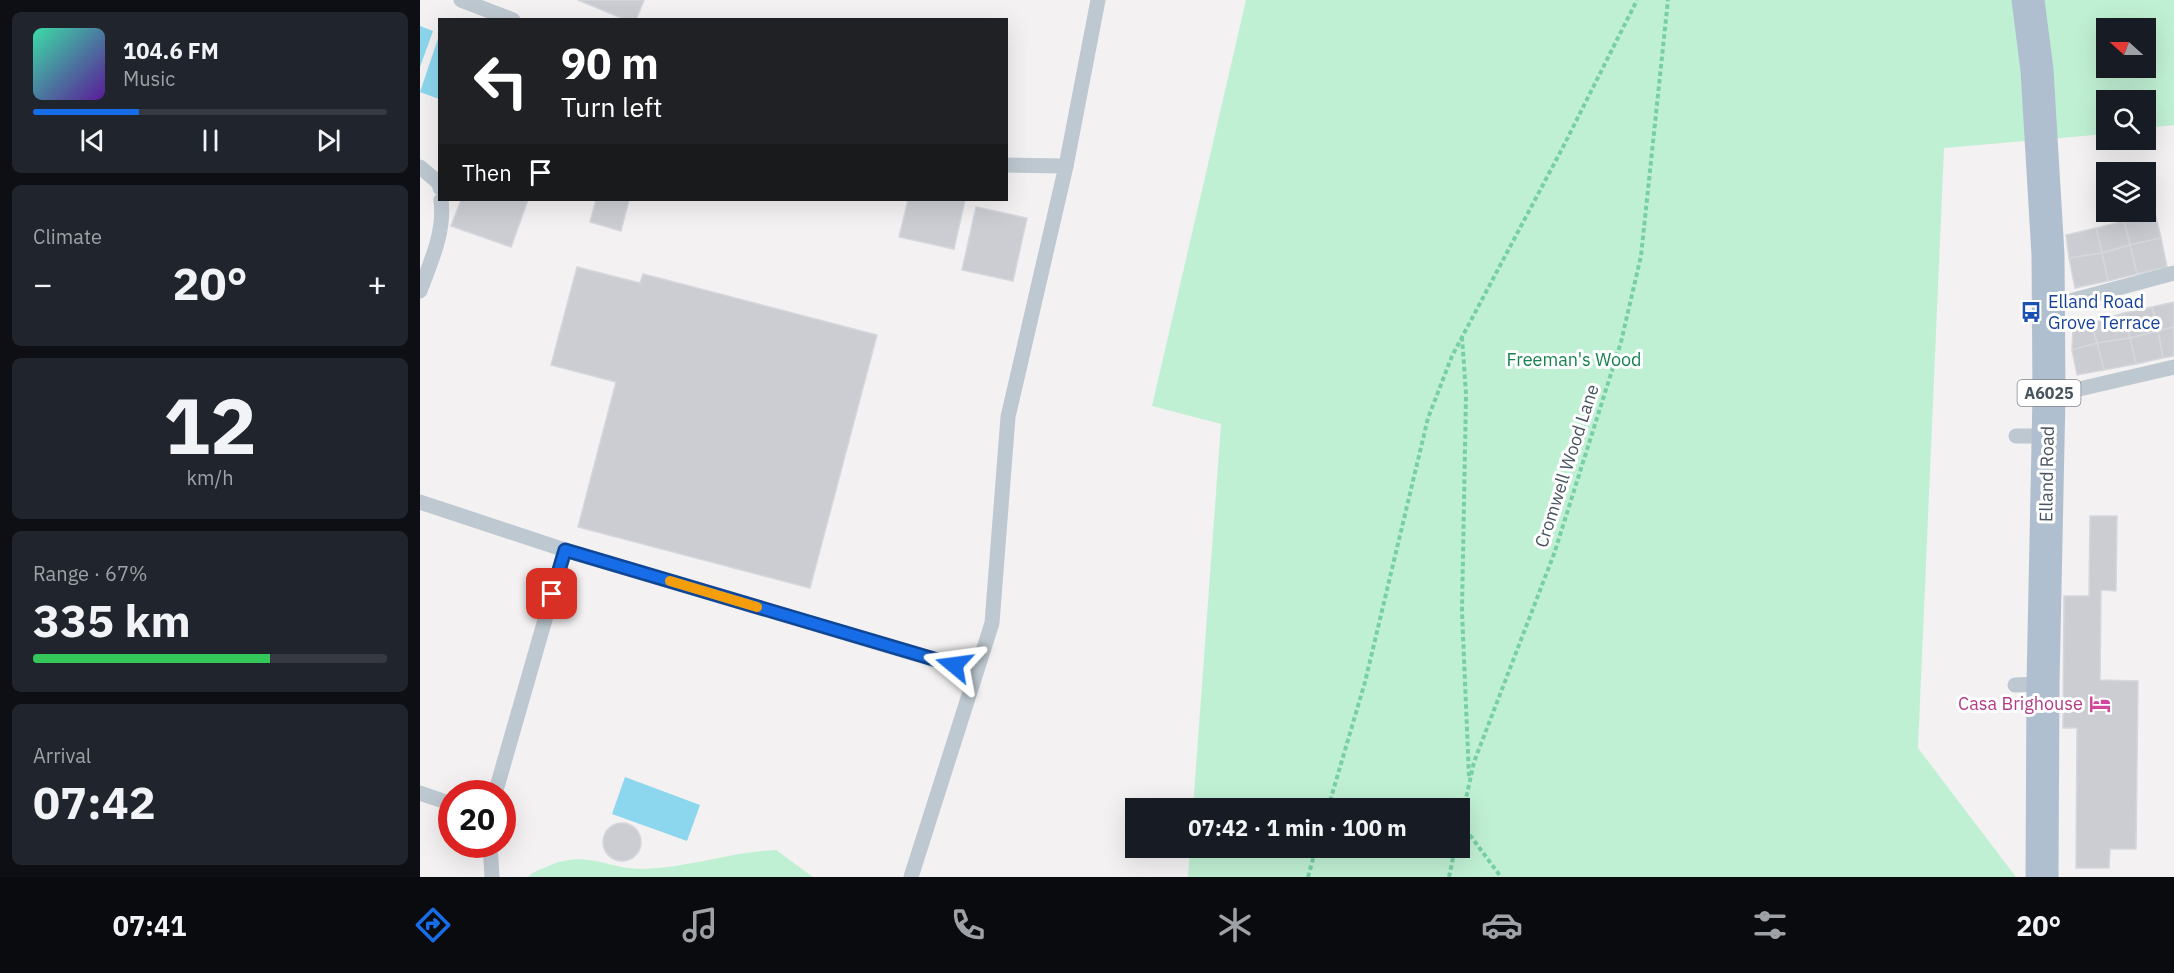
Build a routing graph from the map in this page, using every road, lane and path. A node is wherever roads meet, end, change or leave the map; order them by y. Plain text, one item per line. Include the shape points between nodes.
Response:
1 (460, 0) edge
2 (1098, 0) edge
3 (1637, 0) edge
4 (1668, 0) edge
5 (2028, 0) edge
6 (508, 18) edge
7 (1008, 165) edge
8 (1066, 166) junction
9 (420, 167) edge
10 (438, 182) edge
11 (441, 201) edge
12 (2174, 273) edge
13 (420, 291) edge
14 (2048, 307) junction
15 (1462, 337) junction
16 (2174, 367) edge
17 (2049, 396) junction
18 (420, 502) edge
19 (565, 550) junction
20 (976, 672) junction
21 (499, 780) edge
22 (1469, 783) junction
23 (420, 794) edge
24 (1331, 798) edge
25 (1466, 798) edge
26 (438, 800) edge
27 (1470, 837) edge
28 (491, 858) edge
29 (1313, 858) edge
30 (1453, 858) edge
31 (492, 877) edge
32 (911, 877) edge
33 (1308, 877) edge
34 (1449, 877) edge
35 (1501, 877) edge
36 (2042, 877) edge

1 - 6 lane
2 - 8 lane
3 - 15 path
4 - 22 path, Cromwell Wood Lane via 1641,256 1621,342 1554,554
5 - 14 main road, Elland Road / A6025 via 2037,82
7 - 8 lane
8 - 20 lane via 1008,417 992,623
9 - 10 lane
11 - 13 lane via 440,236
12 - 14 lane
14 - 17 main road, Elland Road / A6025
15 - 22 path via 1466,394 1462,611
15 - 24 path via 1428,418 1365,682
16 - 17 lane
17 - 36 main road, Elland Road / A6025 via 2032,436 2029,684
18 - 19 lane
19 - 20 lane
19 - 21 lane
20 - 32 lane
22 - 25 path, Cromwell Wood Lane
23 - 26 lane
27 - 35 path
28 - 31 lane
29 - 33 path
30 - 34 path

